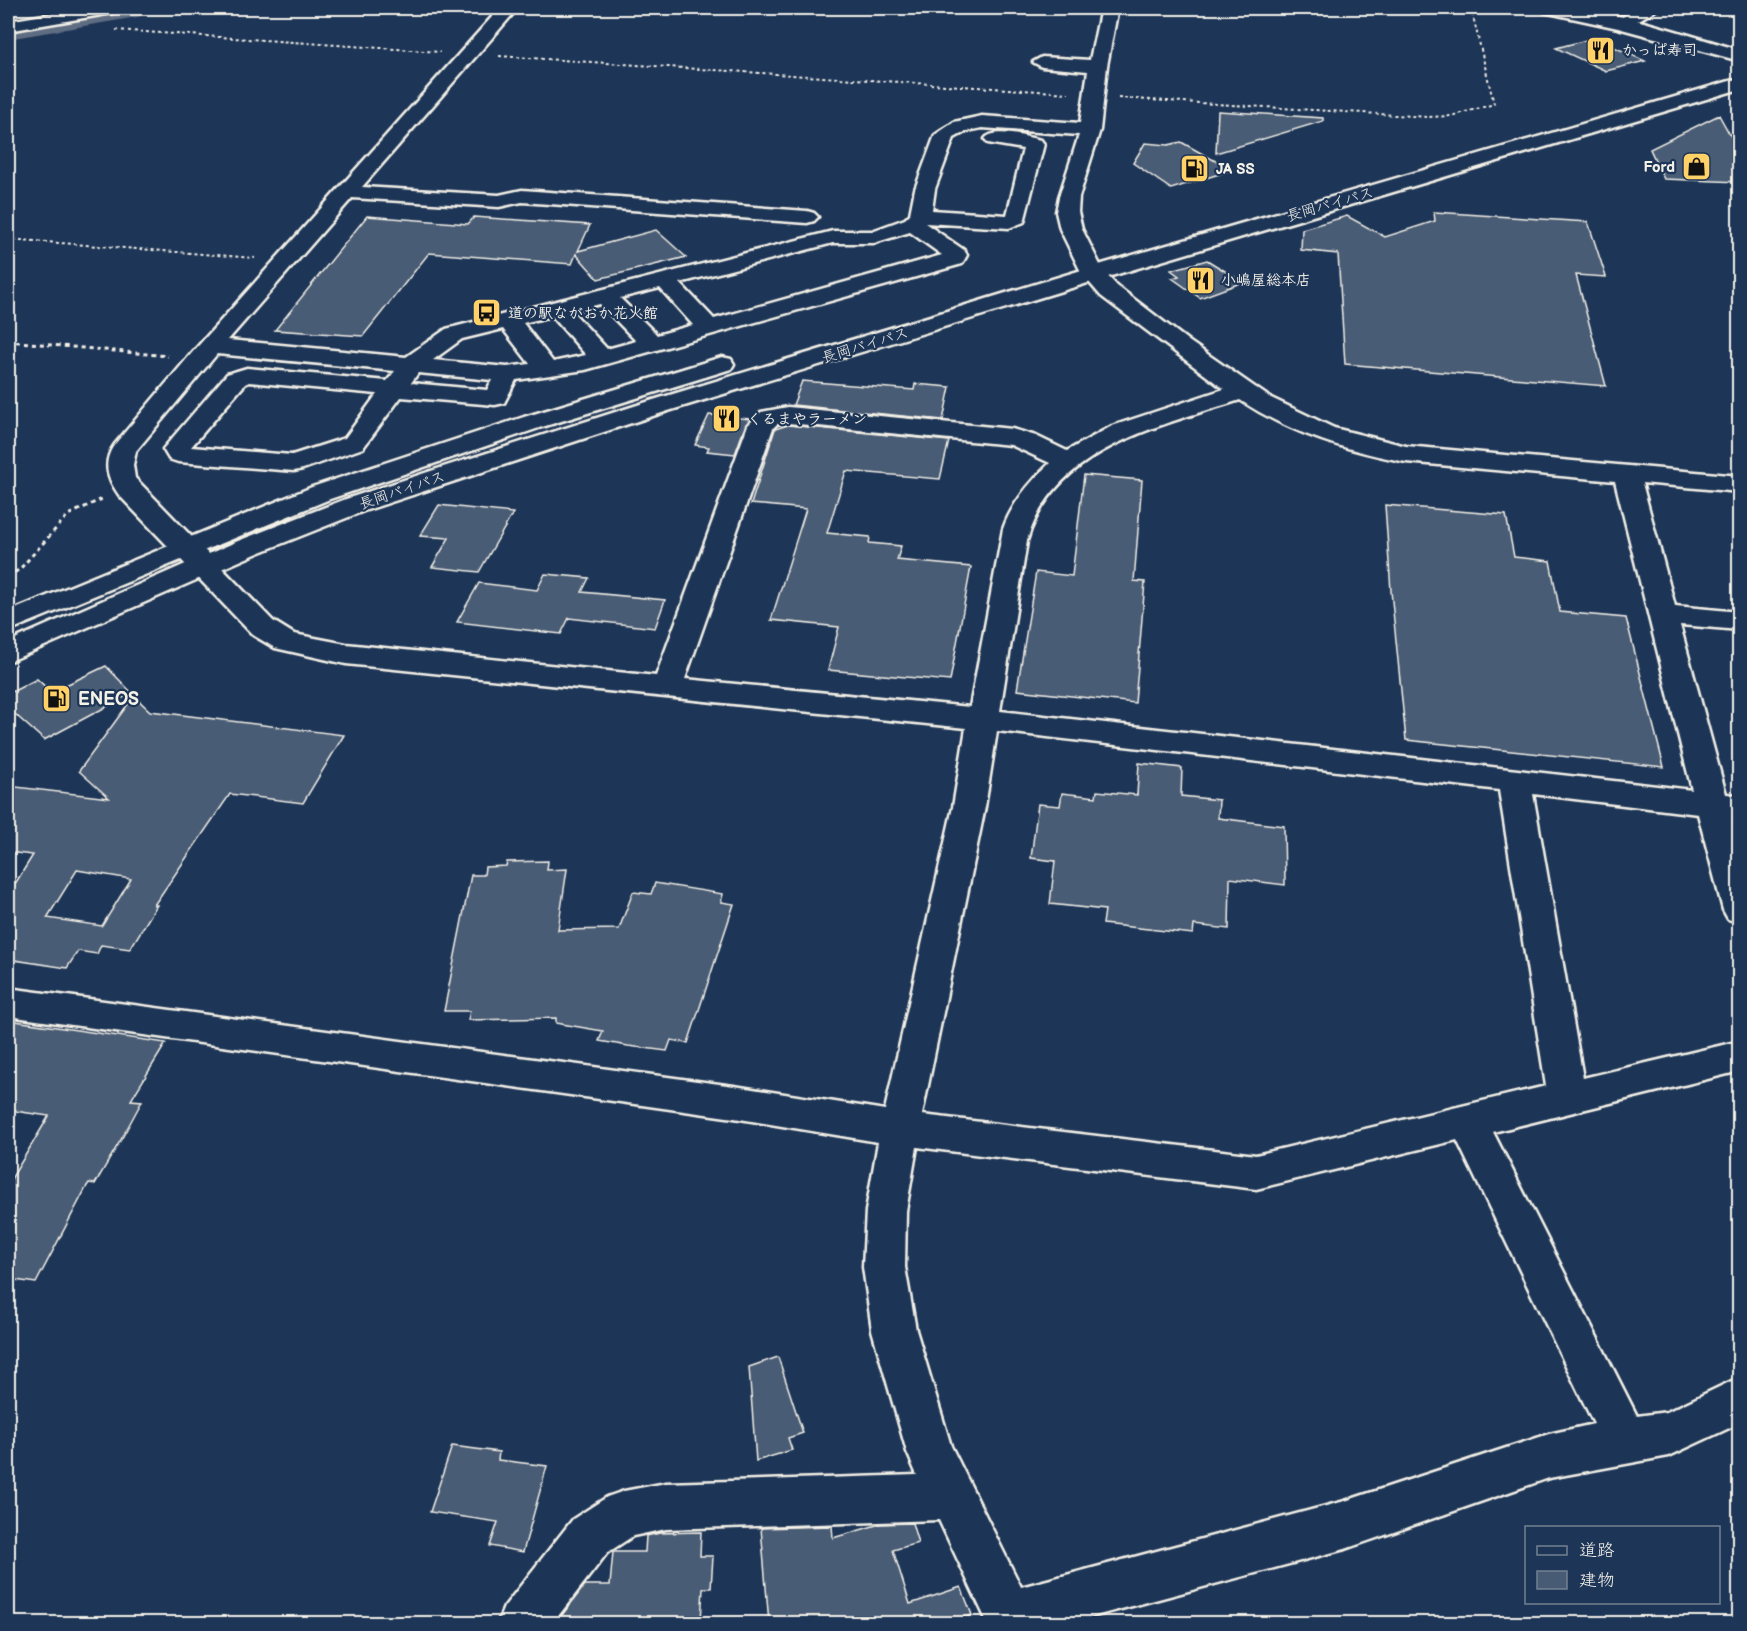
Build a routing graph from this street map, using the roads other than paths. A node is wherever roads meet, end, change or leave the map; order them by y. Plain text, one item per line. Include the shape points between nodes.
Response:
1 (113, 8) edge
2 (509, 8) edge
3 (1110, 8) edge
4 (1550, 8) edge
5 (1650, 8) edge
6 (1621, 23) junction
7 (8, 26) edge
8 (1740, 56) edge
9 (1042, 62) dead end
10 (1740, 64) edge
11 (1098, 66) junction
12 (1740, 83) edge
13 (1090, 129) junction
14 (945, 135) junction
15 (925, 189) junction
16 (344, 196) junction
17 (807, 217) dead end
18 (916, 220) junction
19 (740, 229) dead end
20 (833, 237) junction
21 (1089, 266) junction
22 (665, 280) junction
23 (604, 296) junction
24 (557, 308) junction
25 (508, 320) junction
26 (708, 327) junction
27 (652, 343) junction
28 (205, 352) junction
29 (602, 358) junction
30 (412, 364) junction
31 (547, 370) junction
32 (507, 374) junction
33 (394, 389) junction
34 (1244, 391) junction
35 (1068, 462) junction
36 (1626, 474) junction
37 (1740, 484) edge
38 (194, 557) junction
39 (1662, 614) junction
40 (1740, 621) edge
41 (8, 622) edge
42 (8, 653) edge
43 (667, 686) junction
44 (982, 719) junction
45 (1514, 780) junction
46 (1725, 805) edge
47 (1740, 910) edge
48 (8, 1002) edge
49 (1740, 1056) edge
50 (1567, 1096) junction
51 (1467, 1120) junction
52 (900, 1129) junction
53 (1740, 1398) edge
54 (1625, 1440) junction
55 (950, 1497) junction
56 (1012, 1619) edge
57 (522, 1623) edge

1 - 7 main road
2 - 16 main road
3 - 11 main road
4 - 6 main road
5 - 6 main road
6 - 8 main road
9 - 11 main road
10 - 21 main road, 長岡バイパス
11 - 13 main road
12 - 21 main road, 長岡バイパス
13 - 14 main road via 982,122 961,126
13 - 21 main road via 1068,197 1067,212
14 - 15 main road
14 - 18 main road via 1034,144 1017,218 1009,222
15 - 18 main road
15 - 20 main road via 879,216 852,222
16 - 17 main road via 499,201 522,196
16 - 19 main road
16 - 28 main road
18 - 20 main road via 874,237
18 - 26 main road via 956,255 954,259
20 - 22 main road
21 - 34 main road via 1109,291
21 - 38 main road, 長岡バイパス
22 - 23 main road
22 - 26 main road
23 - 24 main road
23 - 27 main road
24 - 25 main road
24 - 29 main road
25 - 30 main road via 454,334
25 - 31 main road
26 - 27 main road
27 - 29 main road
28 - 30 main road
28 - 38 main road via 124,448 118,464 119,475 128,489
29 - 31 main road
30 - 32 main road
30 - 33 main road
31 - 32 main road
32 - 33 main road via 495,398
33 - 33 main road via 354,443 294,463 178,454 176,449 236,379 247,375
34 - 35 main road via 1130,429
34 - 36 main road via 1287,417 1352,443 1406,454
35 - 43 main road via 1012,437 788,415 770,417 761,425
35 - 44 main road via 1041,487 1024,511 1013,541
36 - 37 main road
36 - 39 main road
38 - 41 main road, 長岡バイパス
38 - 42 main road, 長岡バイパス
38 - 43 main road via 263,628 296,644 346,654
39 - 40 main road
39 - 46 main road
43 - 44 main road
44 - 45 main road
44 - 52 main road via 969,807
45 - 46 main road
45 - 50 main road
46 - 47 main road
48 - 52 main road via 734,1102
49 - 50 main road
50 - 51 main road
51 - 52 main road via 1256,1172
51 - 54 main road
52 - 55 main road via 886,1211 885,1267 894,1330 911,1393
53 - 54 main road via 1669,1434
54 - 56 main road via 1549,1456 1345,1525
55 - 56 main road
55 - 57 main road via 666,1506 624,1514 590,1536

